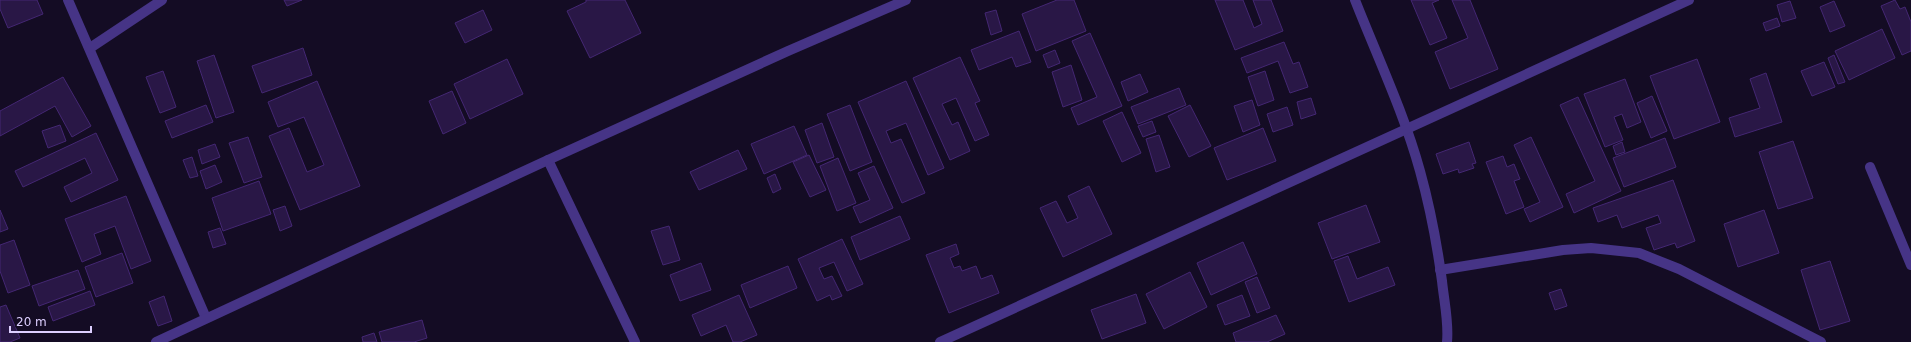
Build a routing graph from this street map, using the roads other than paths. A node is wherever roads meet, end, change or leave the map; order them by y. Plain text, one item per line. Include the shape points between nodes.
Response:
1 (68, 0) edge
2 (162, 0) edge
3 (906, 0) edge
4 (1355, 0) edge
5 (1689, 0) edge
6 (90, 48) junction
7 (1406, 129) junction
8 (548, 160) junction
9 (1870, 167) dead end
10 (1911, 265) edge
11 (1440, 270) junction
12 (206, 318) junction
13 (156, 342) edge
14 (635, 342) edge
15 (940, 342) edge
16 (1447, 342) edge
17 (1821, 342) edge

1 - 6 street
2 - 6 street
3 - 8 street
4 - 7 street
5 - 7 street
6 - 12 street
7 - 11 street via 1429,206
7 - 15 street
8 - 12 street
8 - 14 street
9 - 10 street
11 - 16 street via 1448,331
11 - 17 street via 1563,250 1591,248 1639,254 1679,270
12 - 13 street

